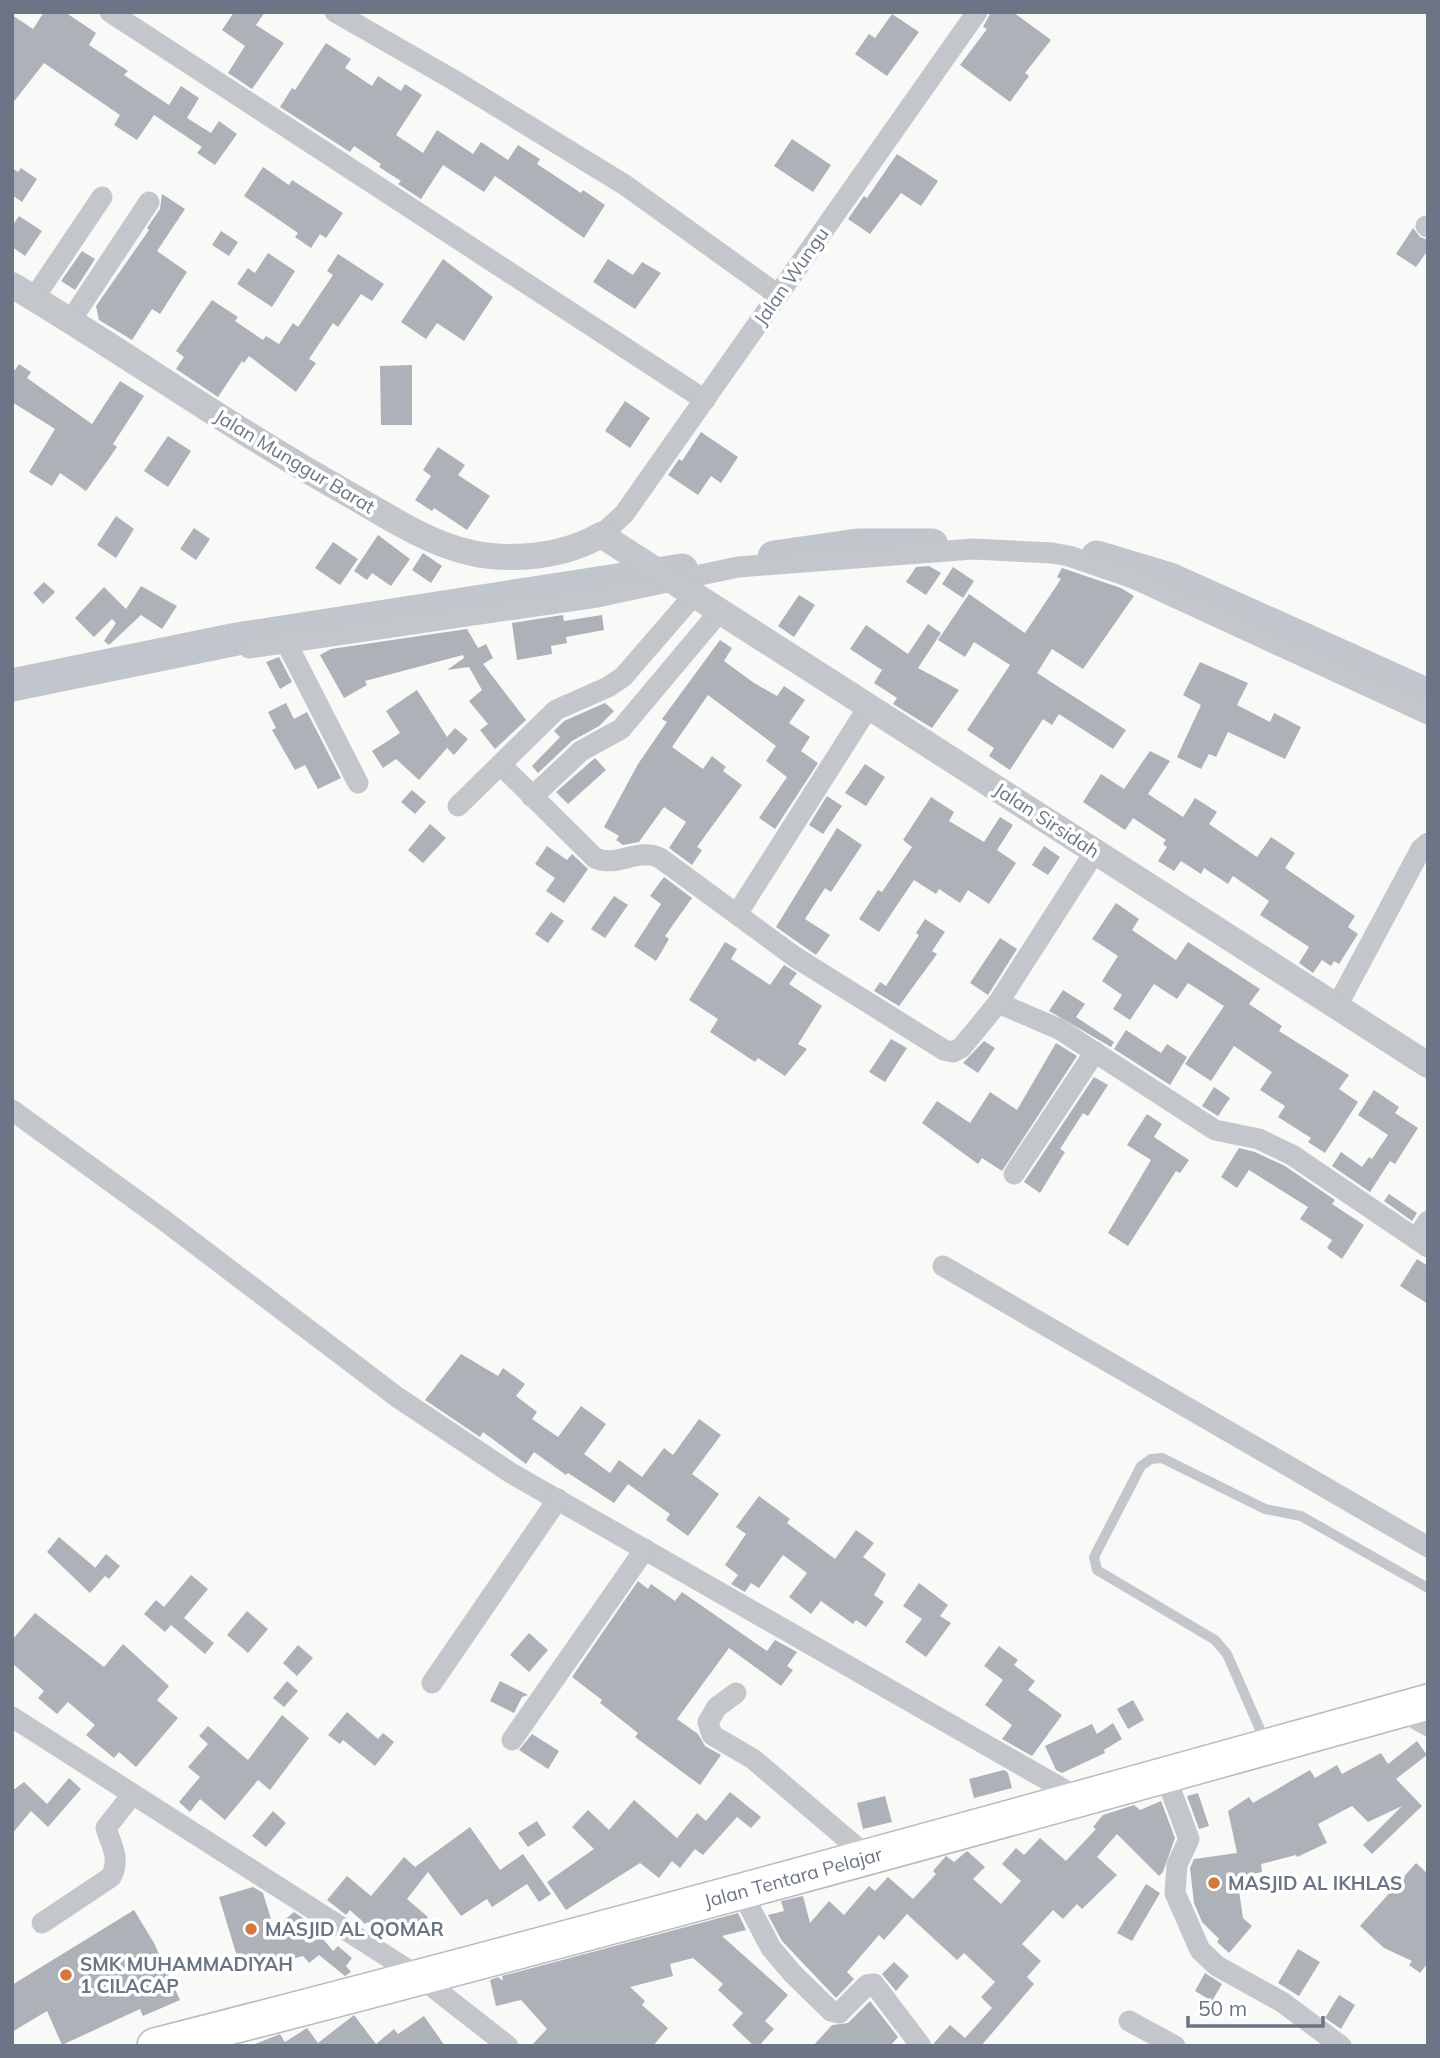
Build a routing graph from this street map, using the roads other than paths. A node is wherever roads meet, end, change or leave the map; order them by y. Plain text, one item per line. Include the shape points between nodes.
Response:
1 (110, 12) edge
2 (335, 12) edge
3 (977, 12) edge
4 (102, 197) dead end
5 (149, 202) dead end
6 (23, 291) edge
7 (778, 295) junction
8 (69, 323) junction
9 (705, 400) junction
10 (601, 535) junction
11 (668, 578) junction
12 (694, 595) junction
13 (720, 611) junction
14 (286, 642) junction
15 (249, 648) dead end
16 (869, 706) junction
17 (1428, 714) edge
18 (501, 765) junction
19 (358, 783) dead end
20 (532, 797) junction
21 (458, 806) dead end
22 (1428, 844) edge
23 (1096, 850) junction
24 (737, 914) junction
25 (998, 1003) junction
26 (1337, 1006) junction
27 (1095, 1052) junction
28 (1428, 1065) edge
29 (12, 1110) edge
30 (1014, 1174) dead end
31 (1424, 1236) edge
32 (943, 1266) dead end
33 (558, 1499) junction
34 (1428, 1547) edge
35 (645, 1549) junction
36 (1428, 1588) edge
37 (432, 1683) dead end
38 (736, 1693) dead end
39 (1418, 1712) edge
40 (12, 1717) edge
41 (512, 1740) dead end
42 (1268, 1749) junction
43 (1165, 1775) junction
44 (131, 1796) junction
45 (1077, 1797) junction
46 (867, 1856) junction
47 (741, 1891) junction
48 (41, 1923) dead end
49 (421, 1978) junction
50 (1129, 2021) dead end
51 (500, 2044) edge
52 (155, 2046) edge
53 (921, 2046) edge
54 (1175, 2046) edge
55 (1341, 2046) edge

1 - 9 street
2 - 7 street via 625,185
3 - 7 street, Jalan Wungu
4 - 6 street
5 - 8 street
6 - 8 street, Jalan Munggur Barat
7 - 9 street, Jalan Wungu
8 - 10 street, Jalan Munggur Barat via 279,454 444,544 469,553 506,557 553,552
9 - 10 street, Jalan Wungu via 624,514
10 - 11 street, Jalan Sirsidah
11 - 12 street, Jalan Sirsidah
11 - 14 street via 597,597
11 - 17 street via 738,567 947,550 1069,556 1133,578
12 - 13 street, Jalan Sirsidah
12 - 18 street via 623,677 564,705
13 - 16 street, Jalan Sirsidah
13 - 20 street via 621,729 581,751
14 - 15 street
14 - 19 street
16 - 23 street, Jalan Sirsidah
16 - 24 street
18 - 20 street
18 - 21 street
20 - 24 street via 595,858 610,862 642,854 656,856
22 - 26 street
23 - 25 street
23 - 26 street, Jalan Sirsidah
24 - 25 street via 889,1018 949,1052 961,1048
25 - 27 street via 1059,1029
26 - 28 street, Jalan Sirsidah
27 - 30 street
27 - 31 street via 1214,1130 1259,1139 1292,1155
29 - 33 street via 397,1397
32 - 34 street
33 - 35 street
33 - 37 street
35 - 41 street
35 - 45 street
36 - 42 lane via 1301,1516 1265,1509 1161,1458 1141,1466 1094,1556 1097,1570 1215,1640 1227,1654
38 - 46 street via 717,1707 708,1727 712,1735 753,1759
39 - 42 highway, Jalan Tentara Pelajar
40 - 44 street
42 - 43 highway, Jalan Tentara Pelajar
43 - 45 highway, Jalan Tentara Pelajar
43 - 55 street via 1189,1839 1177,1865 1175,1894 1200,1950 1217,1966 1282,2002
44 - 48 street via 106,1828 116,1856 111,1877
44 - 49 street
45 - 46 highway, Jalan Tentara Pelajar
46 - 47 highway, Jalan Tentara Pelajar
47 - 49 highway, Jalan Tentara Pelajar
47 - 53 street via 771,1948 831,2011 839,2013 867,1985 874,1984
49 - 51 street
49 - 52 highway, Jalan Tentara Pelajar
50 - 54 street

